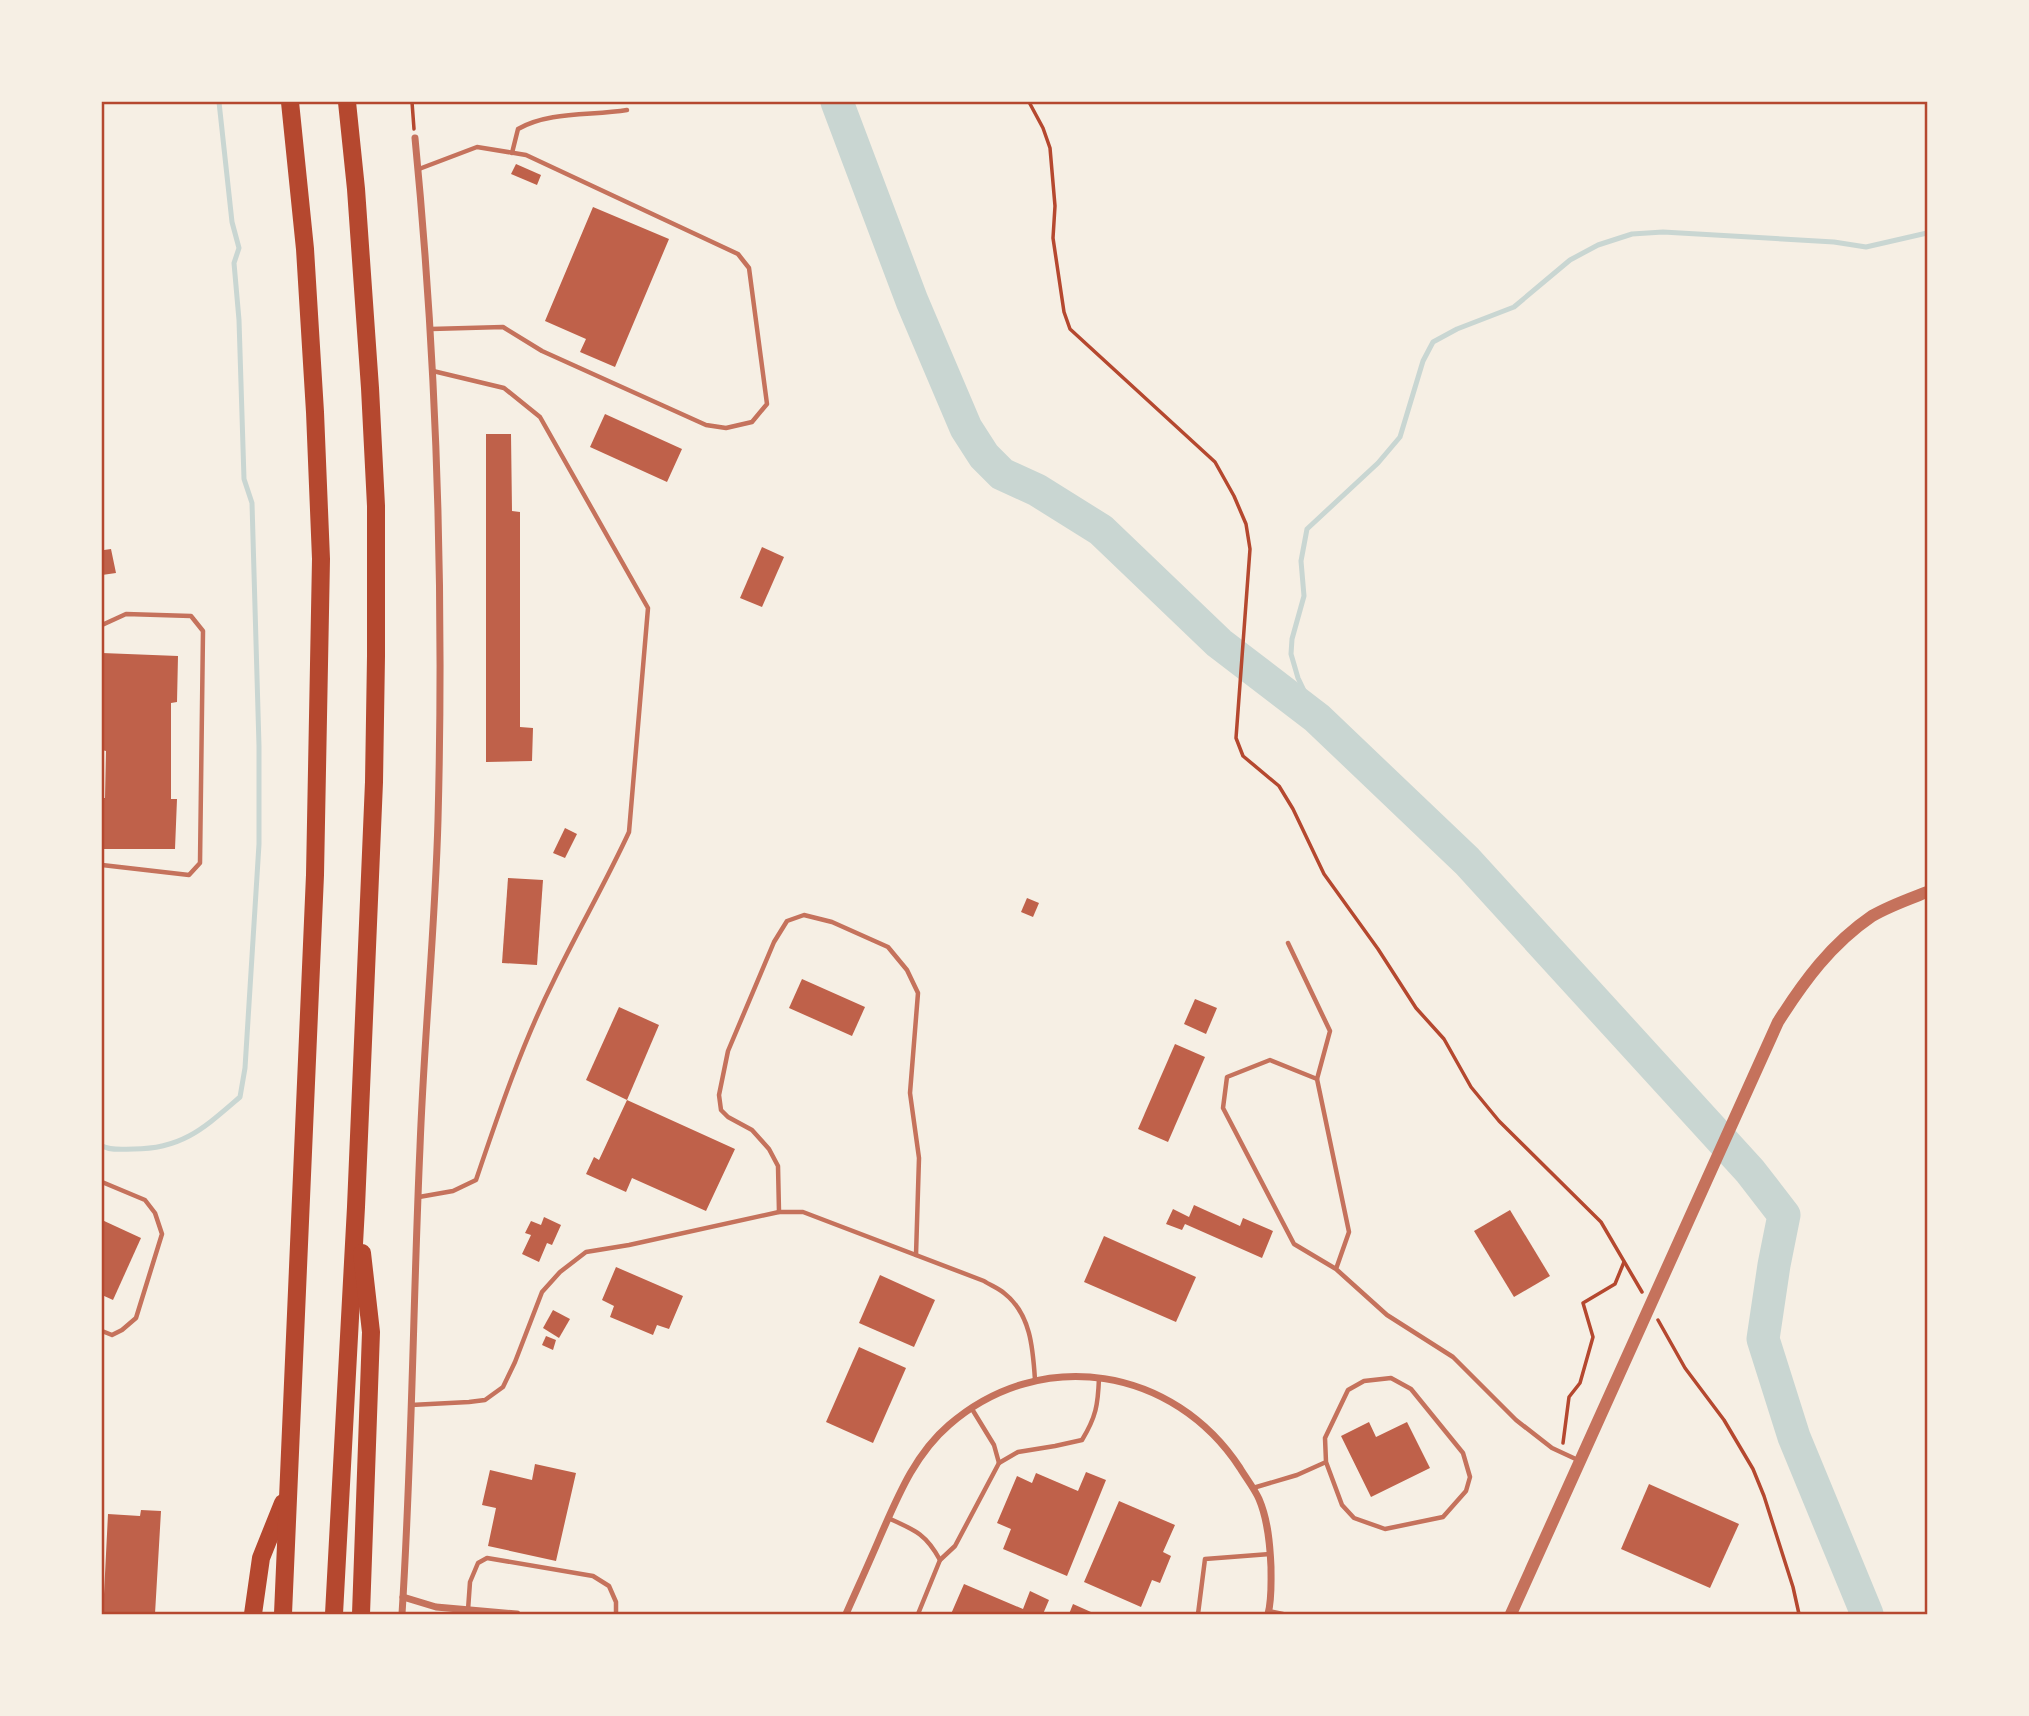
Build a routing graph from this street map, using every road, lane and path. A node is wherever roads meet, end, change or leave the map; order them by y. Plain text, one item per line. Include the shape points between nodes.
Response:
1 (290, 102) edge
2 (348, 102) edge
3 (412, 102) edge
4 (1029, 102) edge
5 (627, 110) dead end
6 (415, 138) joint
7 (512, 153) junction
8 (418, 169) junction
9 (431, 329) junction
10 (433, 371) junction
11 (102, 625) edge
12 (102, 865) edge
13 (1927, 892) edge
14 (1288, 943) dead end
15 (1317, 1079) junction
16 (102, 1182) edge
17 (418, 1197) junction
18 (356, 1208) junction
19 (779, 1212) junction
20 (916, 1255) junction
21 (1624, 1262) junction
22 (1336, 1269) junction
23 (1644, 1296) dead end
24 (1658, 1319) dead end
25 (102, 1331) edge
26 (1099, 1378) junction
27 (1035, 1380) junction
28 (410, 1405) junction
29 (972, 1409) junction
30 (1562, 1453) junction
31 (1580, 1461) junction
32 (1326, 1462) junction
33 (999, 1463) junction
34 (1252, 1488) junction
35 (289, 1490) junction
36 (888, 1518) junction
37 (1270, 1554) junction
38 (940, 1560) junction
39 (403, 1597) junction
40 (468, 1610) junction
41 (1269, 1613) edge
42 (253, 1615) edge
43 (283, 1615) edge
44 (334, 1615) edge
45 (361, 1615) edge
46 (402, 1615) edge
47 (517, 1615) edge
48 (616, 1615) edge
49 (846, 1615) edge
50 (918, 1615) edge
51 (1198, 1615) edge
52 (1283, 1615) edge
53 (1511, 1615) edge
54 (1799, 1615) edge

1 - 35 highway via 305,249 321,572 315,875
2 - 18 highway via 376,506 374,782
3 - 6 path
4 - 21 path via 1050,148 1053,238 1070,329 1215,462 1247,524 1250,549 1236,738 1243,756 1279,786 1325,874 1416,1008 1444,1039 1471,1087 1601,1222
5 - 7 lane via 530,123 519,130
6 - 8 street
7 - 8 lane via 477,147
7 - 9 lane via 526,155 738,254 749,268 767,404 752,422 726,428 706,425 542,351 503,327
8 - 9 street
9 - 10 street
10 - 17 street via 441,646 439,784
10 - 17 lane via 504,388 540,417 648,608 629,832 553,981 503,1100 476,1180 453,1191
11 - 12 lane via 125,614 191,616 203,631 200,863 189,875
13 - 31 street via 1874,915 1851,933 1812,972 1778,1022
14 - 15 lane via 1330,1031
15 - 22 lane via 1349,1232
15 - 22 lane via 1270,1060 1227,1077 1223,1108 1294,1244
16 - 25 lane via 145,1200 162,1234 136,1318 112,1335
17 - 28 street
18 - 44 highway
18 - 45 highway via 371,1332
19 - 20 lane via 803,1212
19 - 20 lane via 778,1166 752,1130 721,1110 719,1095 728,1051 774,942 787,921 804,915 888,947 918,993 911,1093 919,1158
19 - 28 lane via 586,1252 542,1292 503,1387 485,1400
20 - 27 lane via 1005,1294 1024,1317 1033,1344
21 - 23 path
21 - 30 path via 1615,1284 1583,1303 1593,1336 1580,1383 1569,1397
22 - 30 lane via 1387,1315 1453,1357 1516,1420
24 - 54 path via 1753,1469
26 - 27 street
26 - 33 lane via 1093,1421 1082,1440 1018,1452
26 - 34 street via 1150,1391 1191,1413 1227,1449
27 - 29 street
28 - 39 street
29 - 33 lane
29 - 36 street via 932,1441
30 - 31 lane
31 - 53 street
32 - 32 lane via 1342,1505 1354,1518 1385,1529 1443,1517 1466,1490 1470,1477 1463,1453 1411,1389 1391,1378 1364,1381 1348,1390 1325,1438
32 - 34 lane
33 - 38 lane via 955,1546
34 - 37 street via 1267,1525
35 - 42 highway via 261,1558
35 - 43 highway
36 - 38 lane via 930,1542
36 - 49 street
37 - 41 street
37 - 51 lane via 1205,1559
38 - 50 lane
39 - 40 street
39 - 46 street
40 - 47 street
40 - 48 lane via 470,1582 478,1563 487,1558 593,1576 609,1586
41 - 52 lane

